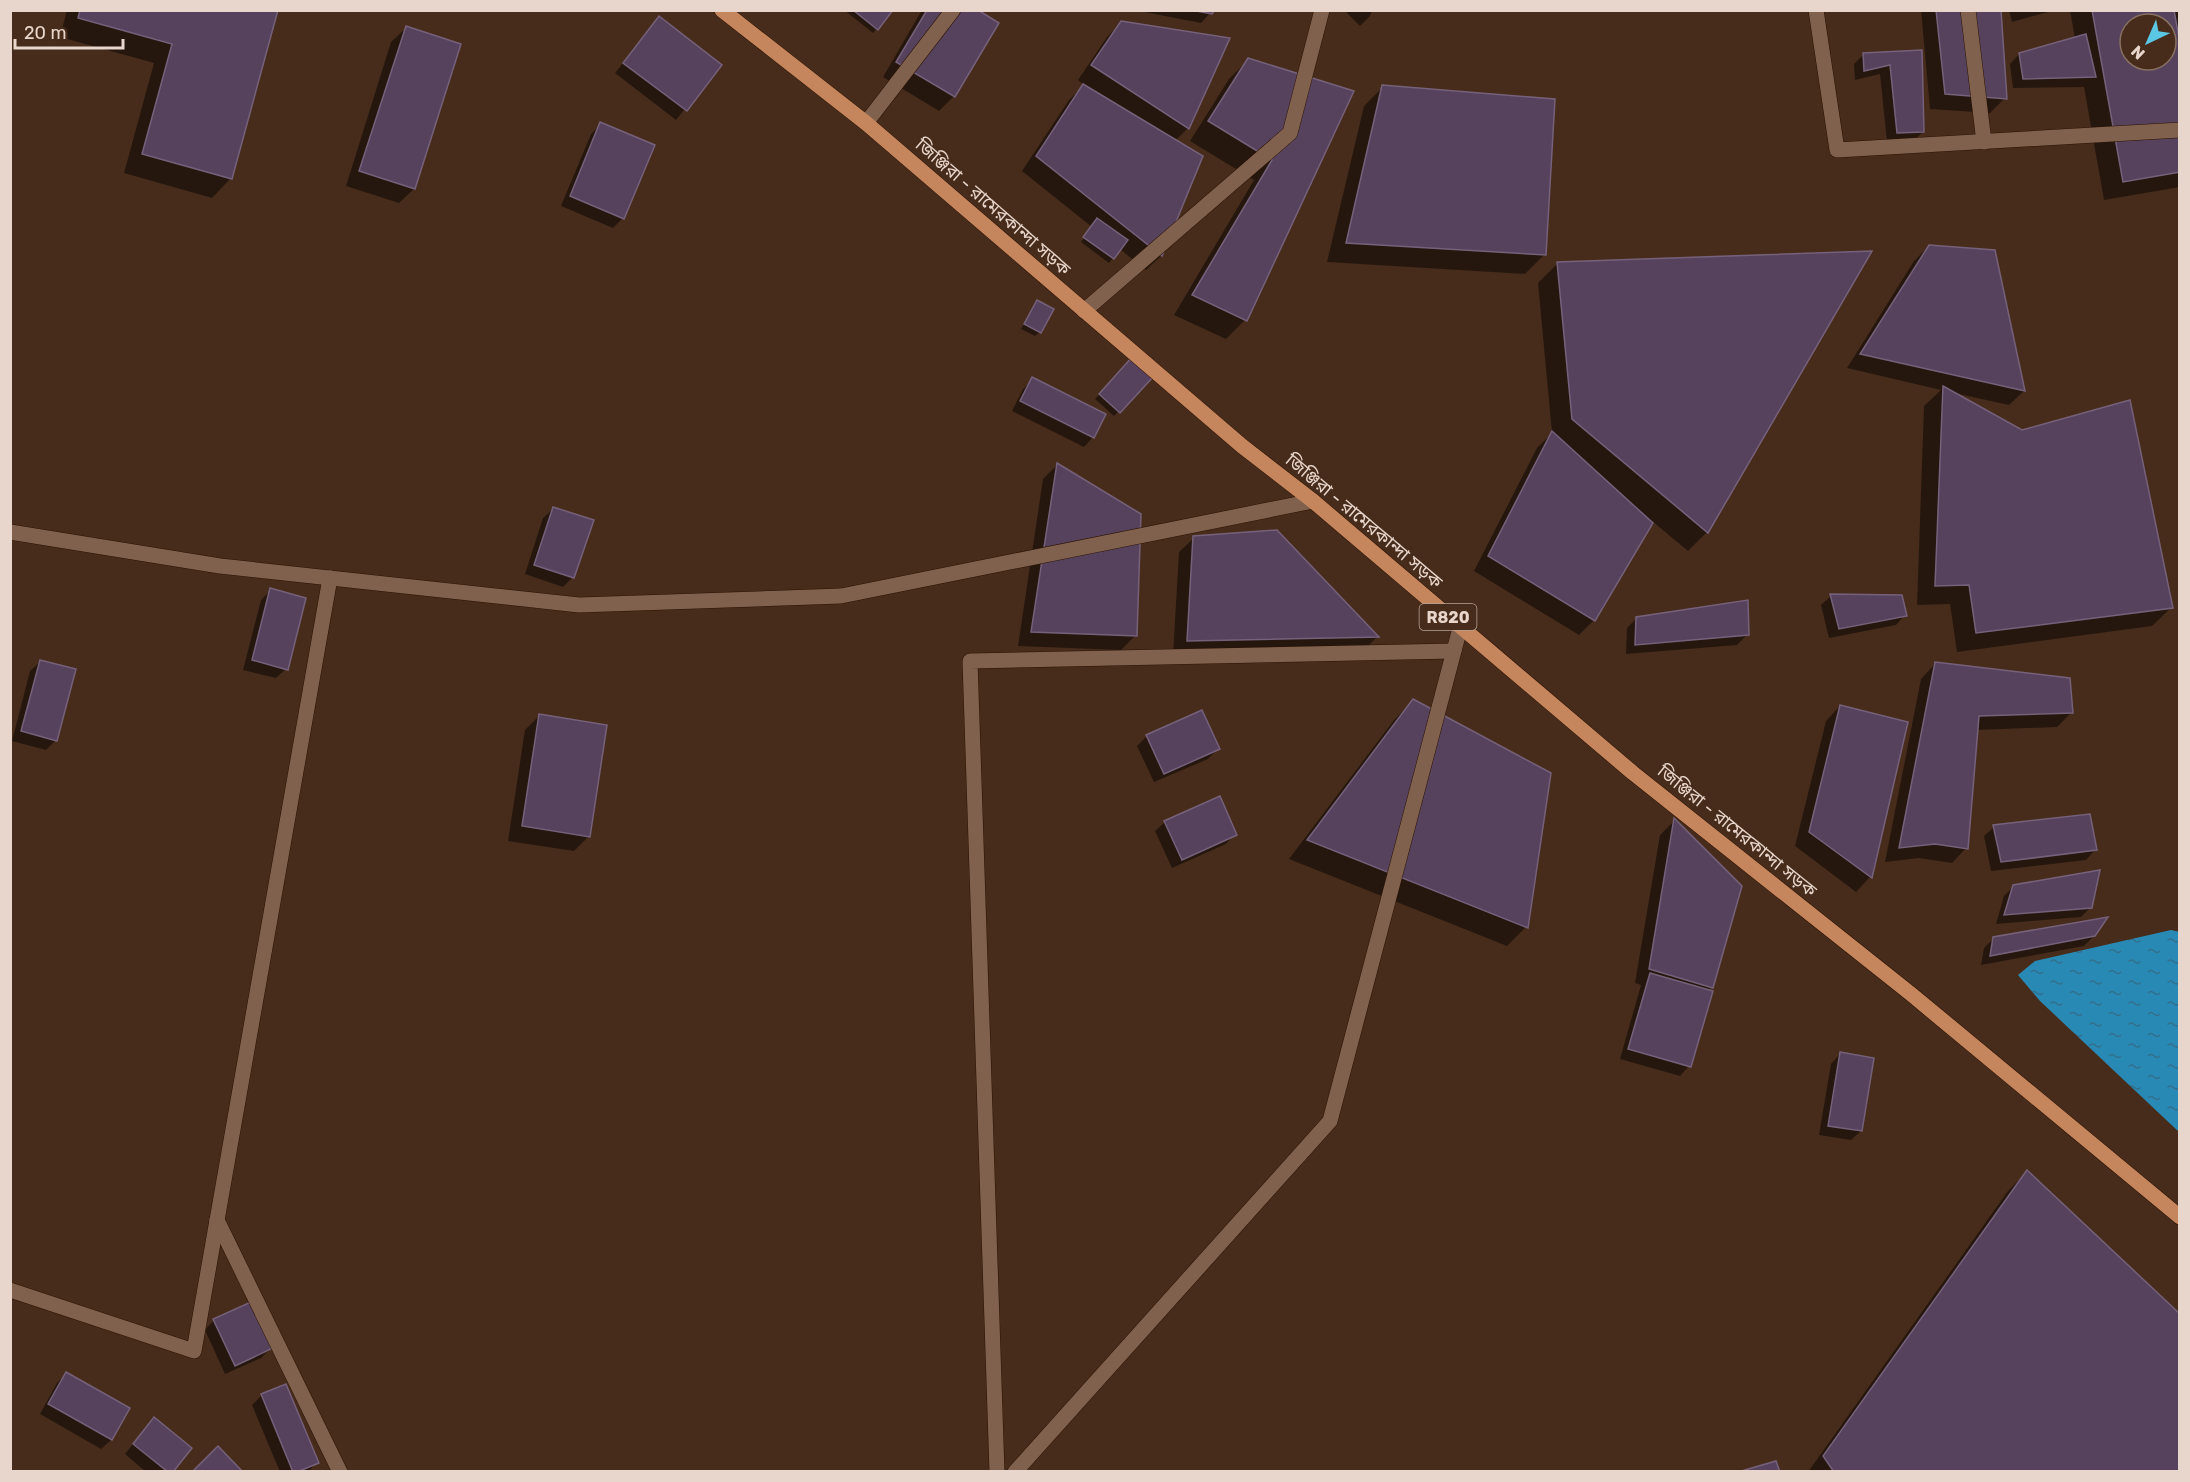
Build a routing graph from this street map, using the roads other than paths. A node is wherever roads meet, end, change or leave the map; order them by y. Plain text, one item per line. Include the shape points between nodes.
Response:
1 (722, 10) edge
2 (953, 10) edge
3 (1322, 10) edge
4 (1816, 10) edge
5 (1968, 10) edge
6 (866, 123) junction
7 (2180, 130) edge
8 (1984, 142) junction
9 (1084, 311) junction
10 (1313, 501) junction
11 (10, 532) edge
12 (330, 578) junction
13 (1460, 628) junction
14 (1454, 651) junction
15 (2180, 1217) edge
16 (217, 1220) junction
17 (10, 1290) edge
18 (340, 1472) edge
19 (997, 1472) edge
20 (1015, 1472) edge

1 - 6 main road, জিঞ্জিরা - রামেরকান্দা সড়ক / R820
2 - 6 street
3 - 9 street via 1290,133
4 - 8 street via 1837,150
5 - 8 street
6 - 9 main road, জিঞ্জিরা - রামেরকান্দা সড়ক / R820
7 - 8 street
9 - 10 main road, জিঞ্জিরা - রামেরকান্দা সড়ক / R820 via 1242,446
10 - 12 street via 841,596 579,605
10 - 13 main road, জিঞ্জিরা - রামেরকান্দা সড়ক / R820
11 - 12 street via 220,566
12 - 16 street
13 - 14 street
13 - 15 main road, জিঞ্জিরা - রামেরকান্দা সড়ক / R820
14 - 19 street via 970,661
14 - 20 street via 1330,1121
16 - 17 street via 194,1351
16 - 18 street

